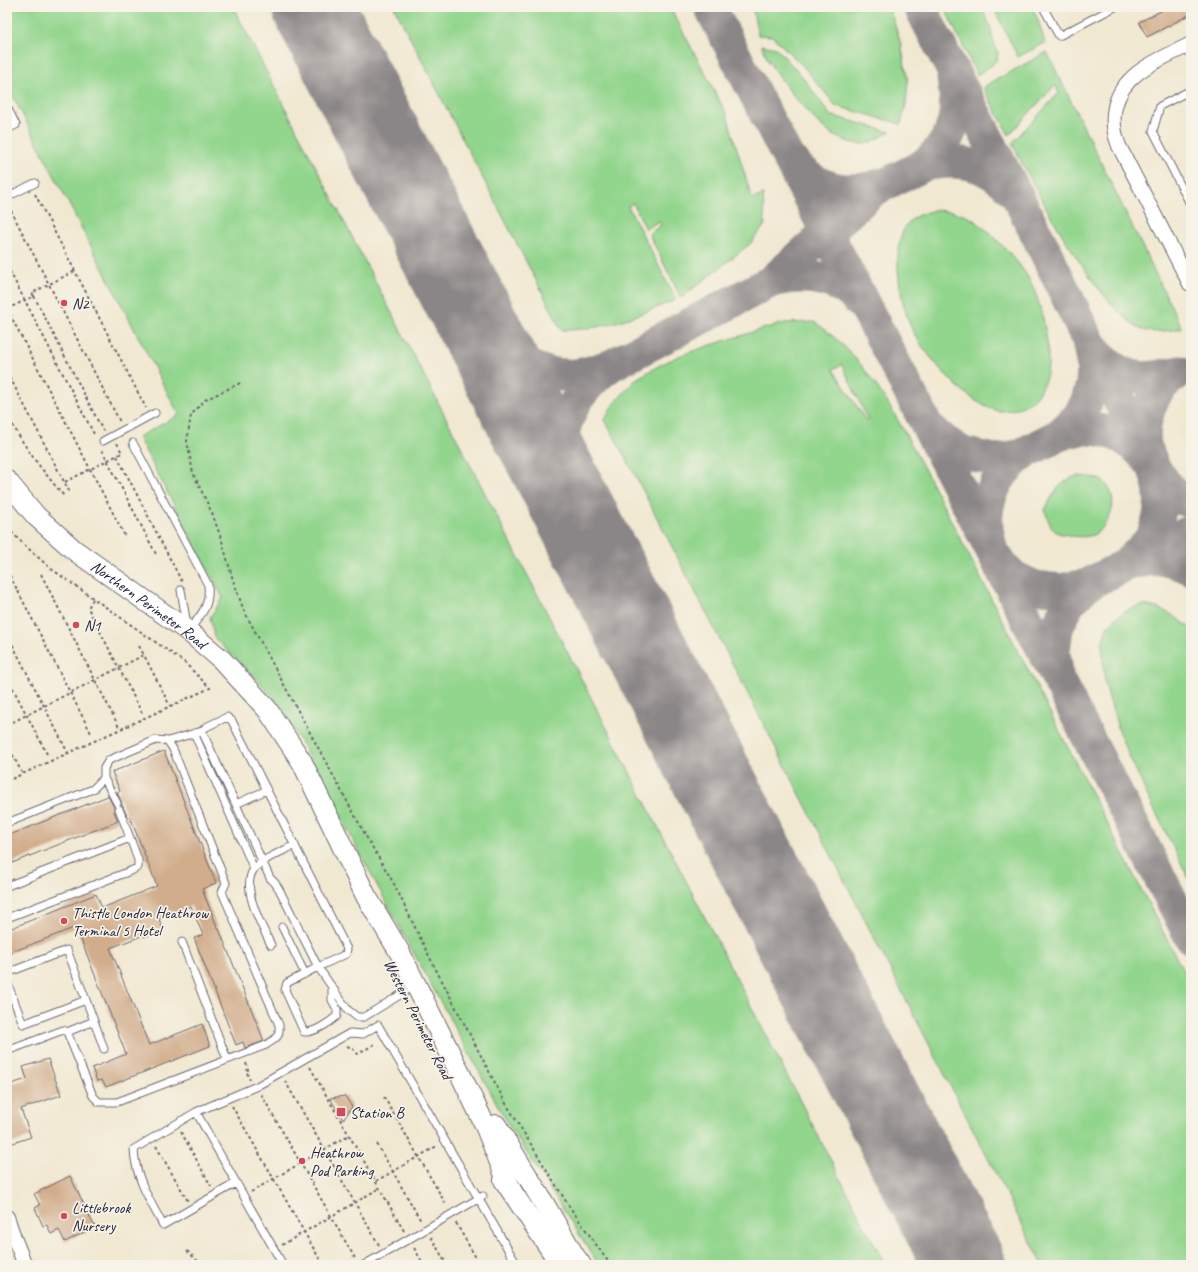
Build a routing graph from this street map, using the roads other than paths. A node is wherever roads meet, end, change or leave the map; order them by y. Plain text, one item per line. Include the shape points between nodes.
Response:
1 (1043, 7) edge
2 (1115, 7) edge
3 (1191, 44) edge
4 (1191, 90) edge
5 (7, 107) edge
6 (7, 129) edge
7 (35, 183) dead end
8 (7, 201) edge
9 (1191, 206) edge
10 (1190, 284) edge
11 (155, 413) dead end
12 (100, 442) road end
13 (133, 444) dead end
14 (7, 481) edge
15 (182, 586) road end
16 (188, 632) junction
17 (202, 731) junction
18 (194, 733) junction
19 (284, 735) joint
20 (168, 741) junction
21 (104, 778) junction
22 (267, 790) junction
23 (236, 804) junction
24 (7, 823) edge
25 (130, 838) junction
26 (295, 845) junction
27 (262, 862) junction
28 (254, 869) junction
29 (7, 886) edge
30 (366, 896) junction
31 (7, 918) edge
32 (282, 927) dead end
33 (182, 942) dead end
34 (271, 945) dead end
35 (318, 967) junction
36 (7, 973) edge
37 (305, 974) junction
38 (7, 982) edge
39 (332, 988) junction
40 (405, 992) junction
41 (86, 1000) junction
42 (94, 1021) junction
43 (67, 1032) junction
44 (104, 1048) dead end
45 (7, 1051) edge
46 (452, 1057) junction
47 (226, 1059) junction
48 (196, 1112) junction
49 (480, 1139) junction
50 (501, 1162) junction
51 (236, 1183) junction
52 (511, 1190) junction
53 (481, 1198) junction
54 (7, 1217) edge
55 (571, 1260) edge
56 (26, 1265) edge
57 (283, 1265) edge
58 (364, 1265) edge
59 (516, 1265) edge

1 - 2 lane via 1059,36
3 - 10 street via 1144,69 1128,81 1118,98 1113,118 1119,146
4 - 9 lane via 1160,106 1152,131
5 - 6 lane via 16,124
7 - 8 lane
11 - 12 lane
13 - 16 lane via 208,585 209,596 204,611
14 - 16 street, Northern Perimeter Road via 36,516 74,550
15 - 16 lane
16 - 19 street, Northern Perimeter Road via 222,660 246,685 266,708
17 - 18 lane
17 - 22 lane via 227,717 232,721
17 - 23 lane
18 - 20 lane
18 - 28 lane
19 - 30 street, Western Perimeter Road via 302,762
20 - 21 lane via 156,740 109,760 104,768
20 - 47 lane via 174,749 226,883 222,892 279,1026 278,1037 266,1045
21 - 24 lane via 93,789
21 - 25 lane
22 - 23 lane
22 - 26 lane
23 - 27 lane
25 - 29 lane
25 - 31 lane via 138,867
26 - 27 lane
26 - 35 lane via 347,949 346,954
27 - 28 lane
27 - 35 lane via 270,878 276,883
28 - 34 lane via 250,884 253,905
30 - 40 street, Western Perimeter Road via 385,950
30 - 46 street, Western Perimeter Road via 399,951
32 - 37 lane
33 - 47 lane
35 - 37 lane
35 - 39 lane
36 - 41 lane via 67,950
37 - 39 lane via 287,983 285,990 304,1032 311,1031 337,1016 337,1009 332,1000
38 - 41 lane via 23,1024
39 - 40 lane via 348,1010 361,1018
40 - 49 street, Western Perimeter Road
41 - 42 lane
42 - 43 lane
42 - 44 lane
43 - 45 lane via 63,1030
43 - 47 lane via 93,1096 99,1102 117,1102
46 - 50 street, Western Perimeter Road
46 - 55 street, Western Perimeter Road via 539,1195
48 - 51 lane
48 - 51 lane via 134,1149 134,1163 163,1225
48 - 53 lane via 305,1062 350,1033 363,1034 378,1026
49 - 50 street, Western Perimeter Road
49 - 52 street, Western Perimeter Road
50 - 52 street, Western Perimeter Road
50 - 55 street, Western Perimeter Road via 515,1177
51 - 57 lane
52 - 55 street, Western Perimeter Road
53 - 58 lane
53 - 59 lane
54 - 56 street

